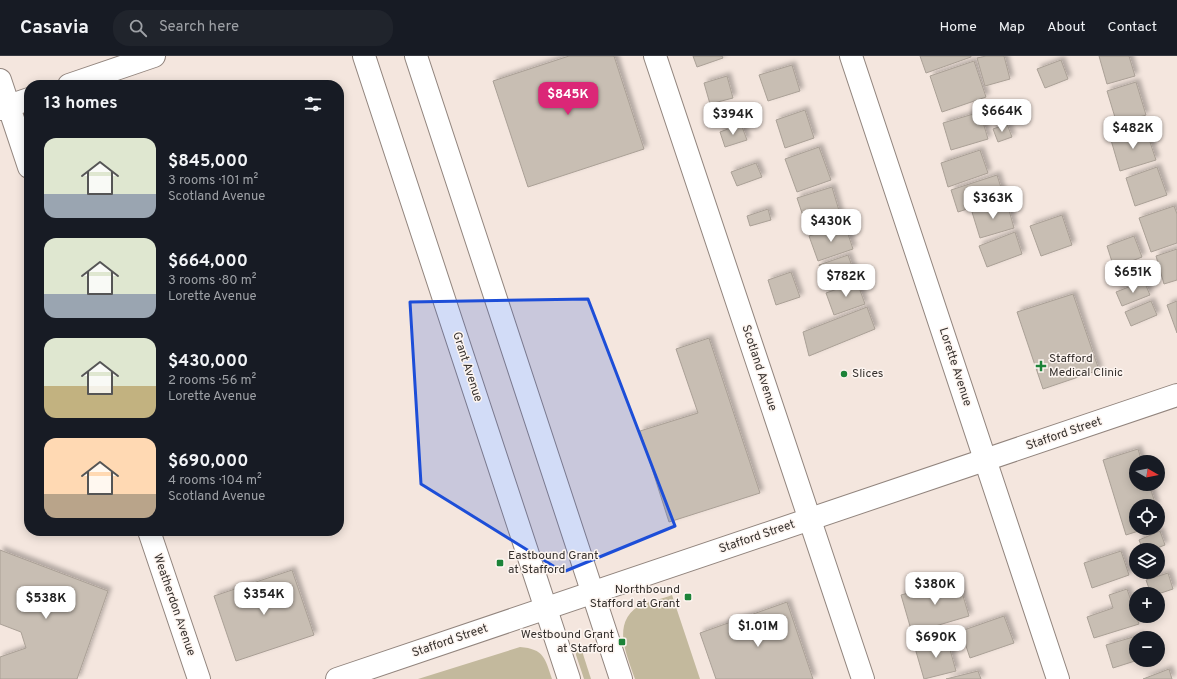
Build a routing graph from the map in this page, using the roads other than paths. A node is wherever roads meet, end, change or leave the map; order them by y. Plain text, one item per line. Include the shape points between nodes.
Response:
1 (154, 56) edge
2 (364, 56) edge
3 (416, 56) edge
4 (655, 56) edge
5 (851, 56) edge
6 (0, 80) edge
7 (84, 80) edge
8 (24, 101) edge
9 (4, 107) edge
10 (24, 155) edge
11 (1177, 395) edge
12 (986, 460) junction
13 (809, 520) junction
14 (151, 536) edge
15 (593, 592) junction
16 (547, 608) junction
17 (199, 679) edge
18 (337, 679) edge
19 (570, 679) edge
20 (621, 679) edge
21 (863, 679) edge
22 (1058, 679) edge

1 - 7 street
2 - 16 street, Grant Avenue
3 - 15 street
4 - 13 street, Scotland Avenue
5 - 12 street, Lorette Avenue
6 - 9 street
8 - 9 street
9 - 10 street
11 - 12 street, Stafford Street
12 - 13 street, Stafford Street
12 - 22 street, Lorette Avenue
13 - 15 street, Stafford Street
13 - 21 street, Scotland Avenue
14 - 17 street, Weatherdon Avenue
15 - 16 street, Stafford Street
15 - 20 street
16 - 18 street, Stafford Street
16 - 19 street, Grant Avenue

